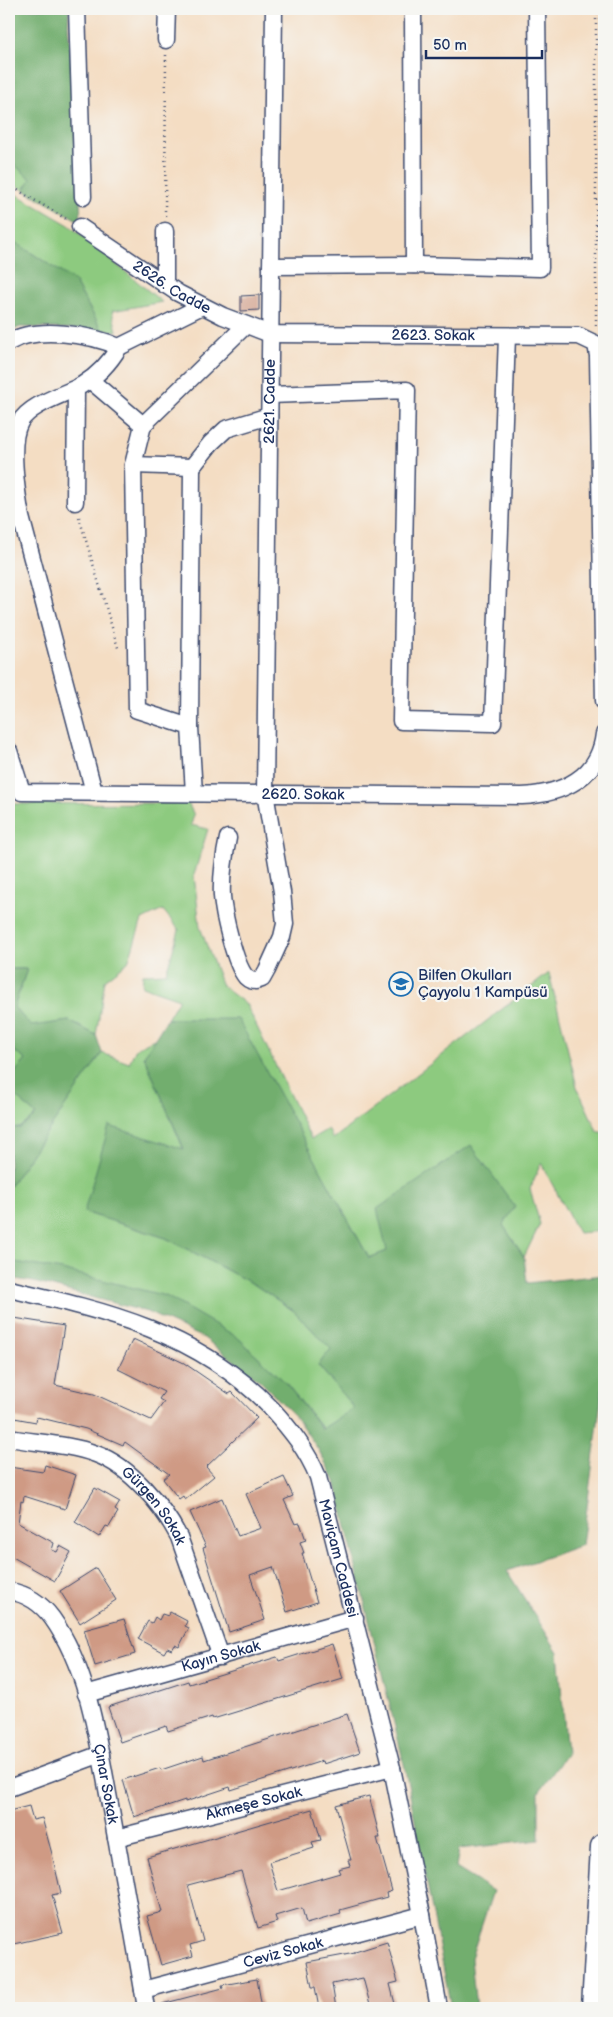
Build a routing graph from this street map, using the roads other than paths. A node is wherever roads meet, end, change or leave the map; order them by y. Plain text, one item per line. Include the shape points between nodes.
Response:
1 (77, 9) edge
2 (166, 9) edge
3 (274, 9) edge
4 (413, 9) edge
5 (537, 9) edge
6 (166, 40) road end
7 (84, 197) dead end
8 (80, 227) road end
9 (165, 231) road end
10 (414, 265) junction
11 (271, 266) junction
12 (165, 285) junction
13 (202, 306) junction
14 (246, 325) junction
15 (270, 334) junction
16 (507, 336) junction
17 (9, 342) edge
18 (119, 347) junction
19 (90, 380) junction
20 (76, 388) junction
21 (270, 395) junction
22 (269, 416) junction
23 (143, 425) junction
24 (133, 465) junction
25 (192, 467) junction
26 (75, 502) road end
27 (604, 701) edge
28 (190, 727) junction
29 (604, 741) edge
30 (9, 750) edge
31 (94, 792) junction
32 (194, 793) junction
33 (265, 793) junction
34 (228, 838) dead end
35 (9, 1289) edge
36 (9, 1438) edge
37 (9, 1591) edge
38 (355, 1618) junction
39 (221, 1656) junction
40 (86, 1694) junction
41 (101, 1754) junction
42 (392, 1768) junction
43 (9, 1788) edge
44 (116, 1838) junction
45 (604, 1847) edge
46 (422, 1915) junction
47 (143, 1990) junction
48 (146, 2008) edge
49 (439, 2008) edge
50 (595, 2008) edge

1 - 7 street
2 - 6 street
3 - 11 street, 2621. Cadde
4 - 10 street
5 - 10 street via 540,268
8 - 12 street, 2626. Cadde
9 - 12 street
10 - 11 street
11 - 15 street, 2621. Cadde
12 - 13 street, 2626. Cadde
13 - 14 street, 2626. Cadde
13 - 18 street
14 - 15 street, 2626. Cadde
14 - 23 street
15 - 16 street, 2623. Sokak
15 - 21 street, 2621. Cadde
16 - 21 street via 493,723 401,721 407,390
16 - 27 street, 2623. Sokak via 579,336 596,344
17 - 18 street via 27,334 46,334 87,338
18 - 19 street
19 - 20 street
19 - 23 street
20 - 26 street
20 - 31 street via 24,417 17,430 15,473 22,517
21 - 22 street, 2621. Cadde
22 - 25 street via 226,429
22 - 33 street, 2621. Cadde
23 - 24 street
24 - 25 street
24 - 28 street via 137,710
25 - 28 street
28 - 32 street
29 - 33 street, 2620. Sokak via 597,760 587,773 562,788 531,796
30 - 31 street, 2620. Sokak via 22,792
31 - 32 street, 2620. Sokak
32 - 33 street, 2620. Sokak
33 - 34 street, 2621. Cadde via 285,924 270,965 262,979 256,981 248,979 244,973 224,913 223,868
35 - 38 street, Maviçam Caddesi via 97,1310 164,1334 217,1362 263,1401 311,1459
36 - 39 street, Gürgen Sokak via 96,1454 123,1470 147,1492 170,1520 179,1537
37 - 40 street, Çınar Sokak via 28,1596 53,1619 72,1655
38 - 39 street, Kayın Sokak
38 - 42 street, Maviçam Caddesi
39 - 40 street, Kayın Sokak
40 - 41 street, Çınar Sokak
41 - 43 street
41 - 44 street, Çınar Sokak
42 - 44 street, Akmeşe Sokak
42 - 46 street, Maviçam Caddesi
44 - 47 street, Çınar Sokak
45 - 50 highway
46 - 47 street, Ceviz Sokak
46 - 49 street, Maviçam Caddesi
47 - 48 street, Çınar Sokak

